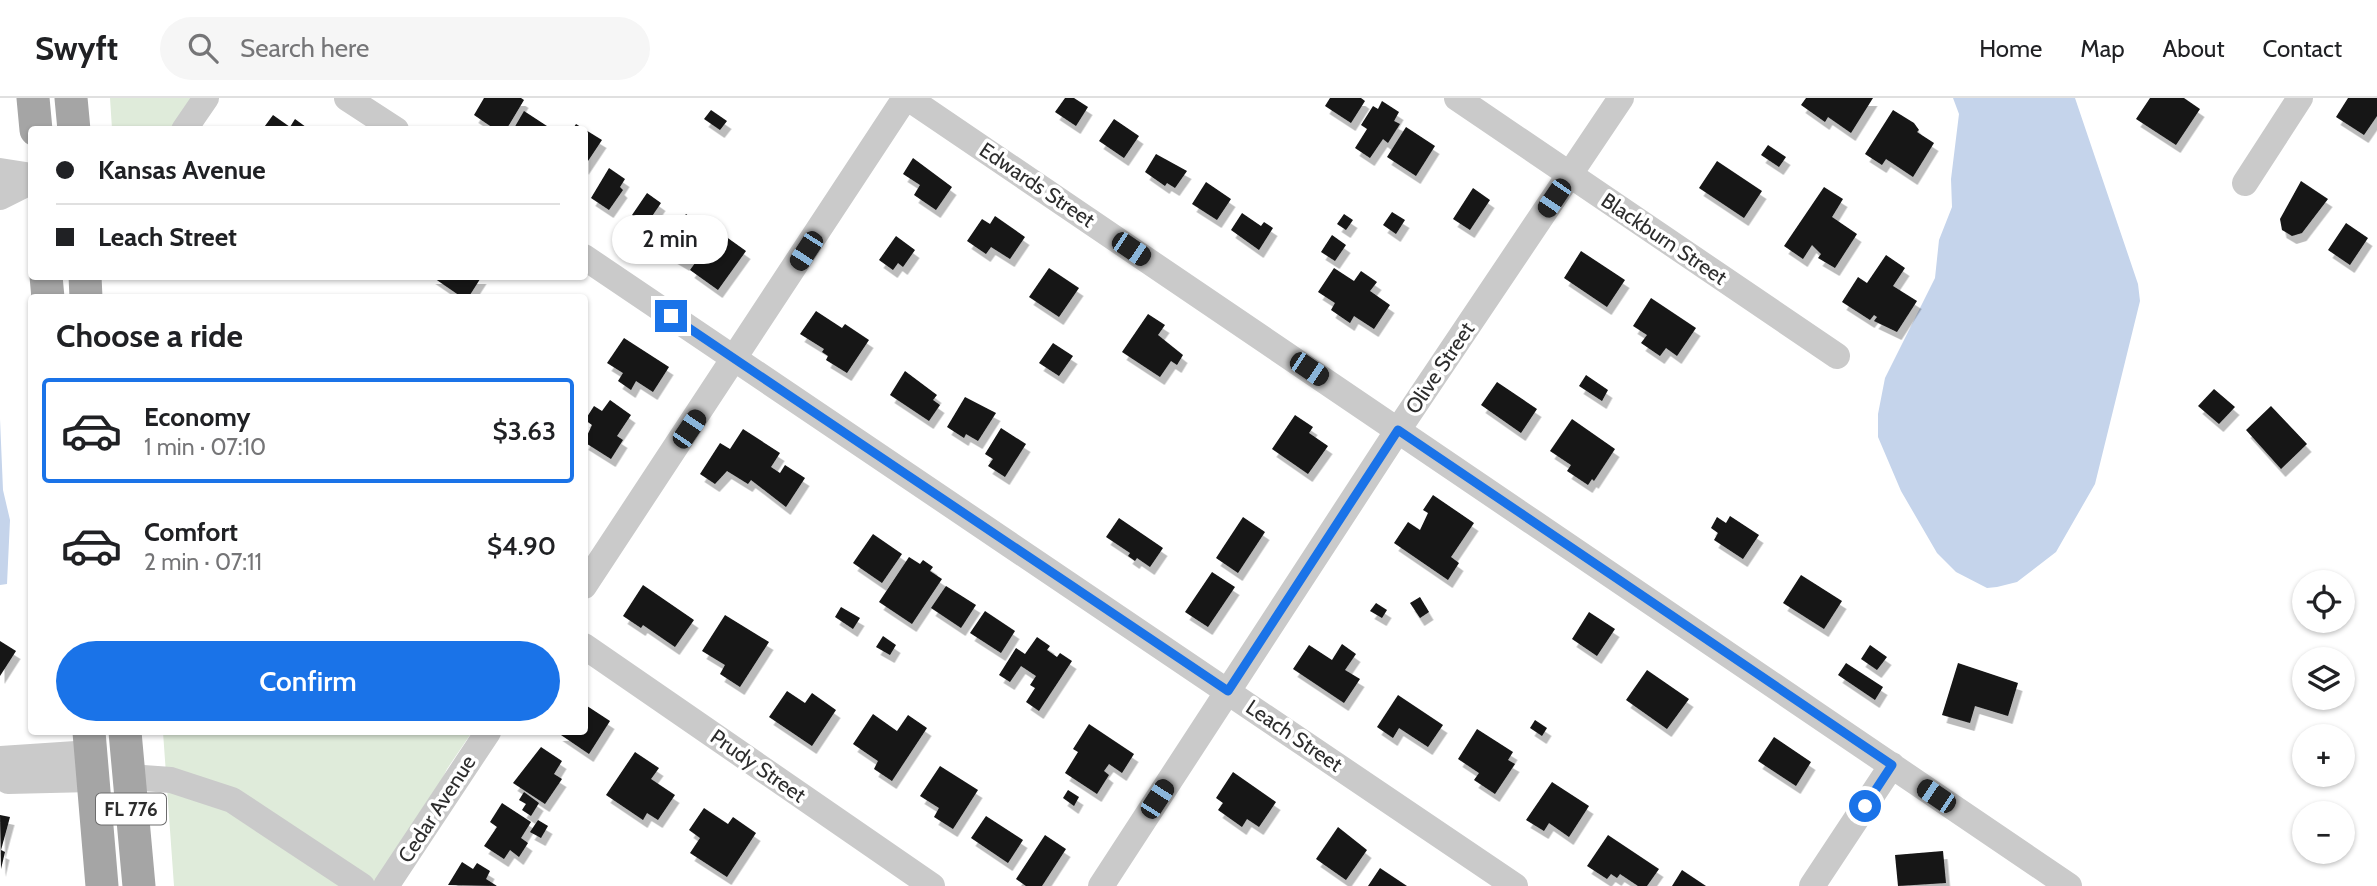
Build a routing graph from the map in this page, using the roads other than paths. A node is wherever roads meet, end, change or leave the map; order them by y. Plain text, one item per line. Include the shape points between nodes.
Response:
1 (33, 98) edge
2 (71, 98) edge
3 (206, 98) edge
4 (347, 98) edge
5 (906, 98) edge
6 (1457, 98) edge
7 (1620, 98) edge
8 (2300, 98) edge
9 (36, 126) edge
10 (74, 126) edge
11 (187, 126) edge
12 (390, 126) edge
13 (0, 171) edge
14 (28, 175) edge
15 (1570, 175) junction
16 (28, 183) edge
17 (2245, 183) dead end
18 (0, 197) edge
19 (588, 260) edge
20 (1837, 356) dead end
21 (735, 360) junction
22 (1398, 430) junction
23 (588, 580) edge
24 (588, 649) edge
25 (1228, 691) junction
26 (125, 735) edge
27 (486, 735) edge
28 (90, 754) edge
29 (0, 759) edge
30 (1892, 765) junction
31 (0, 776) edge
32 (128, 777) junction
33 (102, 886) edge
34 (139, 886) edge
35 (362, 886) edge
36 (386, 886) edge
37 (932, 886) edge
38 (1101, 886) edge
39 (1515, 886) edge
40 (1812, 886) edge
41 (2069, 886) edge

1 - 9 main road
2 - 10 main road
3 - 11 street
4 - 12 street
5 - 21 street
5 - 22 street, Edwards Street
6 - 15 street, Blackburn Street
7 - 15 street, Olive Street
8 - 17 street
13 - 14 street
15 - 20 street, Blackburn Street
15 - 22 street, Olive Street
16 - 18 street
19 - 21 street, Leach Street
21 - 23 street
21 - 25 street, Leach Street
22 - 25 street, Olive Street
22 - 30 street, Edwards Street
24 - 37 street, Prudy Street
25 - 38 street, Olive Street
25 - 39 street, Leach Street
26 - 32 main road, FL 776
27 - 36 street, Cedar Avenue
28 - 29 street
28 - 31 street via 8,782
28 - 33 main road, FL 776
30 - 40 street
30 - 41 street, Edwards Street
32 - 34 main road, FL 776
32 - 35 street via 171,780 232,800

